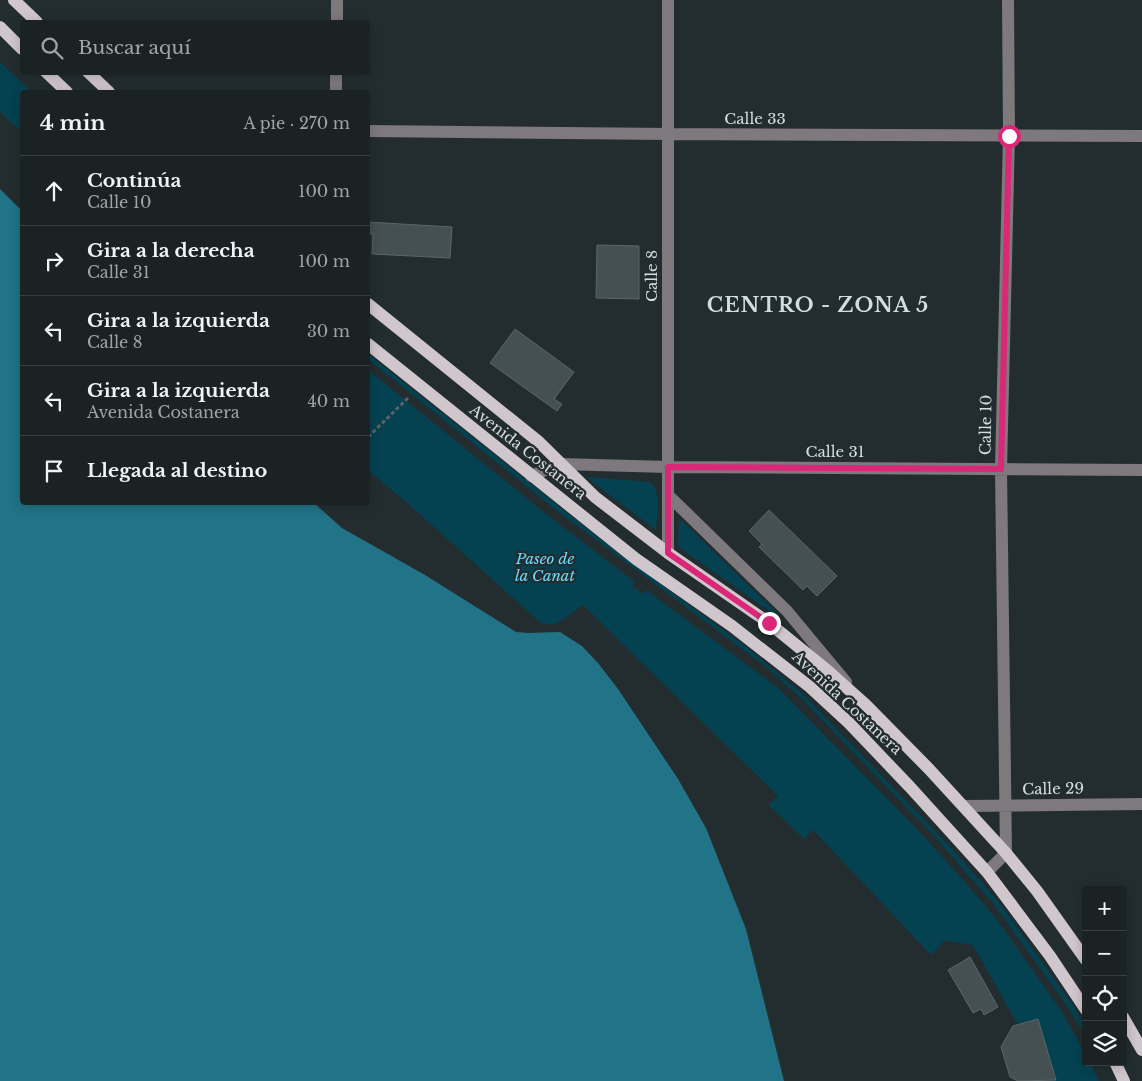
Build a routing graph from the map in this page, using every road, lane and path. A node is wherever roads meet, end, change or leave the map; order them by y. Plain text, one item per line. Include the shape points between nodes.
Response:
1 (14, 0) edge
2 (337, 0) edge
3 (668, 0) edge
4 (1008, 0) edge
5 (35, 20) edge
6 (337, 20) edge
7 (0, 27) edge
8 (20, 47) edge
9 (49, 75) edge
10 (91, 75) edge
11 (336, 75) edge
12 (65, 90) edge
13 (107, 90) edge
14 (336, 90) edge
15 (370, 131) edge
16 (668, 134) junction
17 (1009, 136) junction
18 (1142, 136) edge
19 (370, 306) edge
20 (370, 346) edge
21 (409, 398) dead end
22 (370, 436) edge
23 (560, 464) junction
24 (668, 467) junction
25 (1001, 469) junction
26 (1142, 470) edge
27 (531, 476) junction
28 (668, 495) junction
29 (668, 553) junction
30 (866, 705) junction
31 (1142, 804) edge
32 (964, 806) junction
33 (1006, 806) junction
34 (1006, 853) junction
35 (987, 872) junction
36 (1082, 954) edge
37 (1082, 1004) edge
38 (1125, 1021) edge
39 (1142, 1050) edge
40 (1117, 1066) edge
41 (1124, 1081) edge

1 - 5 main road
2 - 6 street
3 - 16 street, Calle 8
4 - 17 street, Calle 10
7 - 8 main road
9 - 12 main road
10 - 13 main road
11 - 14 street
15 - 16 street, Calle 33
16 - 17 street, Calle 33
16 - 24 street, Calle 8
17 - 18 street, Calle 33
17 - 25 street, Calle 10
19 - 23 main road, Avenida Costanera via 539,442
20 - 27 main road, Avenida Costanera
21 - 22 path
23 - 24 street, Calle 31
23 - 27 street, Calle 31
23 - 29 main road, Avenida Costanera via 595,497
24 - 25 street, Calle 31
24 - 28 street, Calle 8
25 - 26 street, Calle 31
25 - 33 street, Calle 10
27 - 35 main road, Avenida Costanera via 810,687 849,723
28 - 29 street, Calle 8
28 - 30 street via 787,611
29 - 30 main road, Avenida Costanera via 769,623
30 - 32 main road, Avenida Costanera
31 - 33 street, Calle 29
32 - 33 street, Calle 29
32 - 34 main road, Avenida Costanera
33 - 34 street, Calle 10
34 - 35 street
34 - 36 main road, Avenida Costanera
35 - 37 main road, Avenida Costanera
38 - 39 main road
40 - 41 main road

